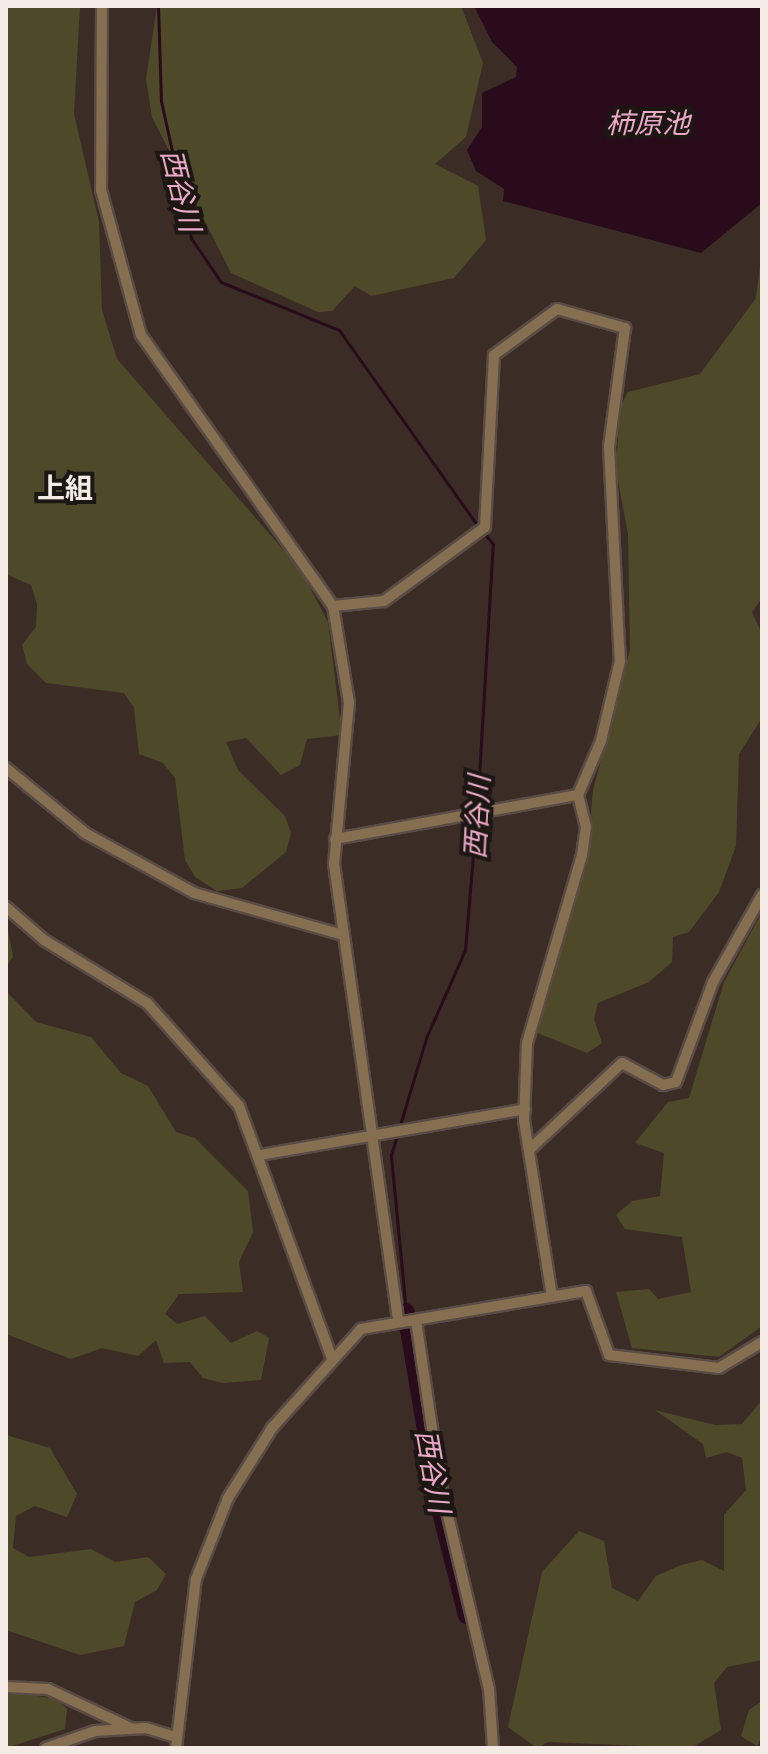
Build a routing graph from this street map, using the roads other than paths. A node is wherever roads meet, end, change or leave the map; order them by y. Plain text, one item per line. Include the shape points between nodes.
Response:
1 (102, 6) edge
2 (333, 606) junction
3 (6, 768) edge
4 (578, 795) junction
5 (335, 839) junction
6 (762, 895) edge
7 (6, 907) edge
8 (343, 935) junction
9 (525, 1109) junction
10 (372, 1134) junction
11 (530, 1149) junction
12 (260, 1155) junction
13 (552, 1297) junction
14 (398, 1318) junction
15 (416, 1321) junction
16 (762, 1342) edge
17 (331, 1356) junction
18 (6, 1687) edge
19 (131, 1728) junction
20 (176, 1743) edge
21 (46, 1748) edge
22 (493, 1748) edge

1 - 2 street via 101,190 141,335
2 - 4 street via 384,601 482,529 494,355 557,309 618,322 626,346 609,447 620,661 601,741
2 - 5 street via 349,703
3 - 8 street via 85,833 194,893
4 - 5 street
4 - 9 street via 586,827 582,855 532,1012
5 - 8 street
6 - 11 street via 713,982 676,1082 663,1085 622,1063
7 - 12 street via 44,940 147,1003 239,1106
8 - 10 street
9 - 10 street
9 - 11 street
10 - 12 street
10 - 14 street
11 - 13 street
12 - 17 street
13 - 15 street
13 - 16 street via 586,1291 604,1349 621,1357 719,1368
14 - 15 street
14 - 17 street via 361,1329
15 - 22 street via 440,1482 489,1689
17 - 20 street via 252,1456 204,1554 187,1629
18 - 19 street via 48,1689
19 - 20 street
19 - 21 street via 95,1731

